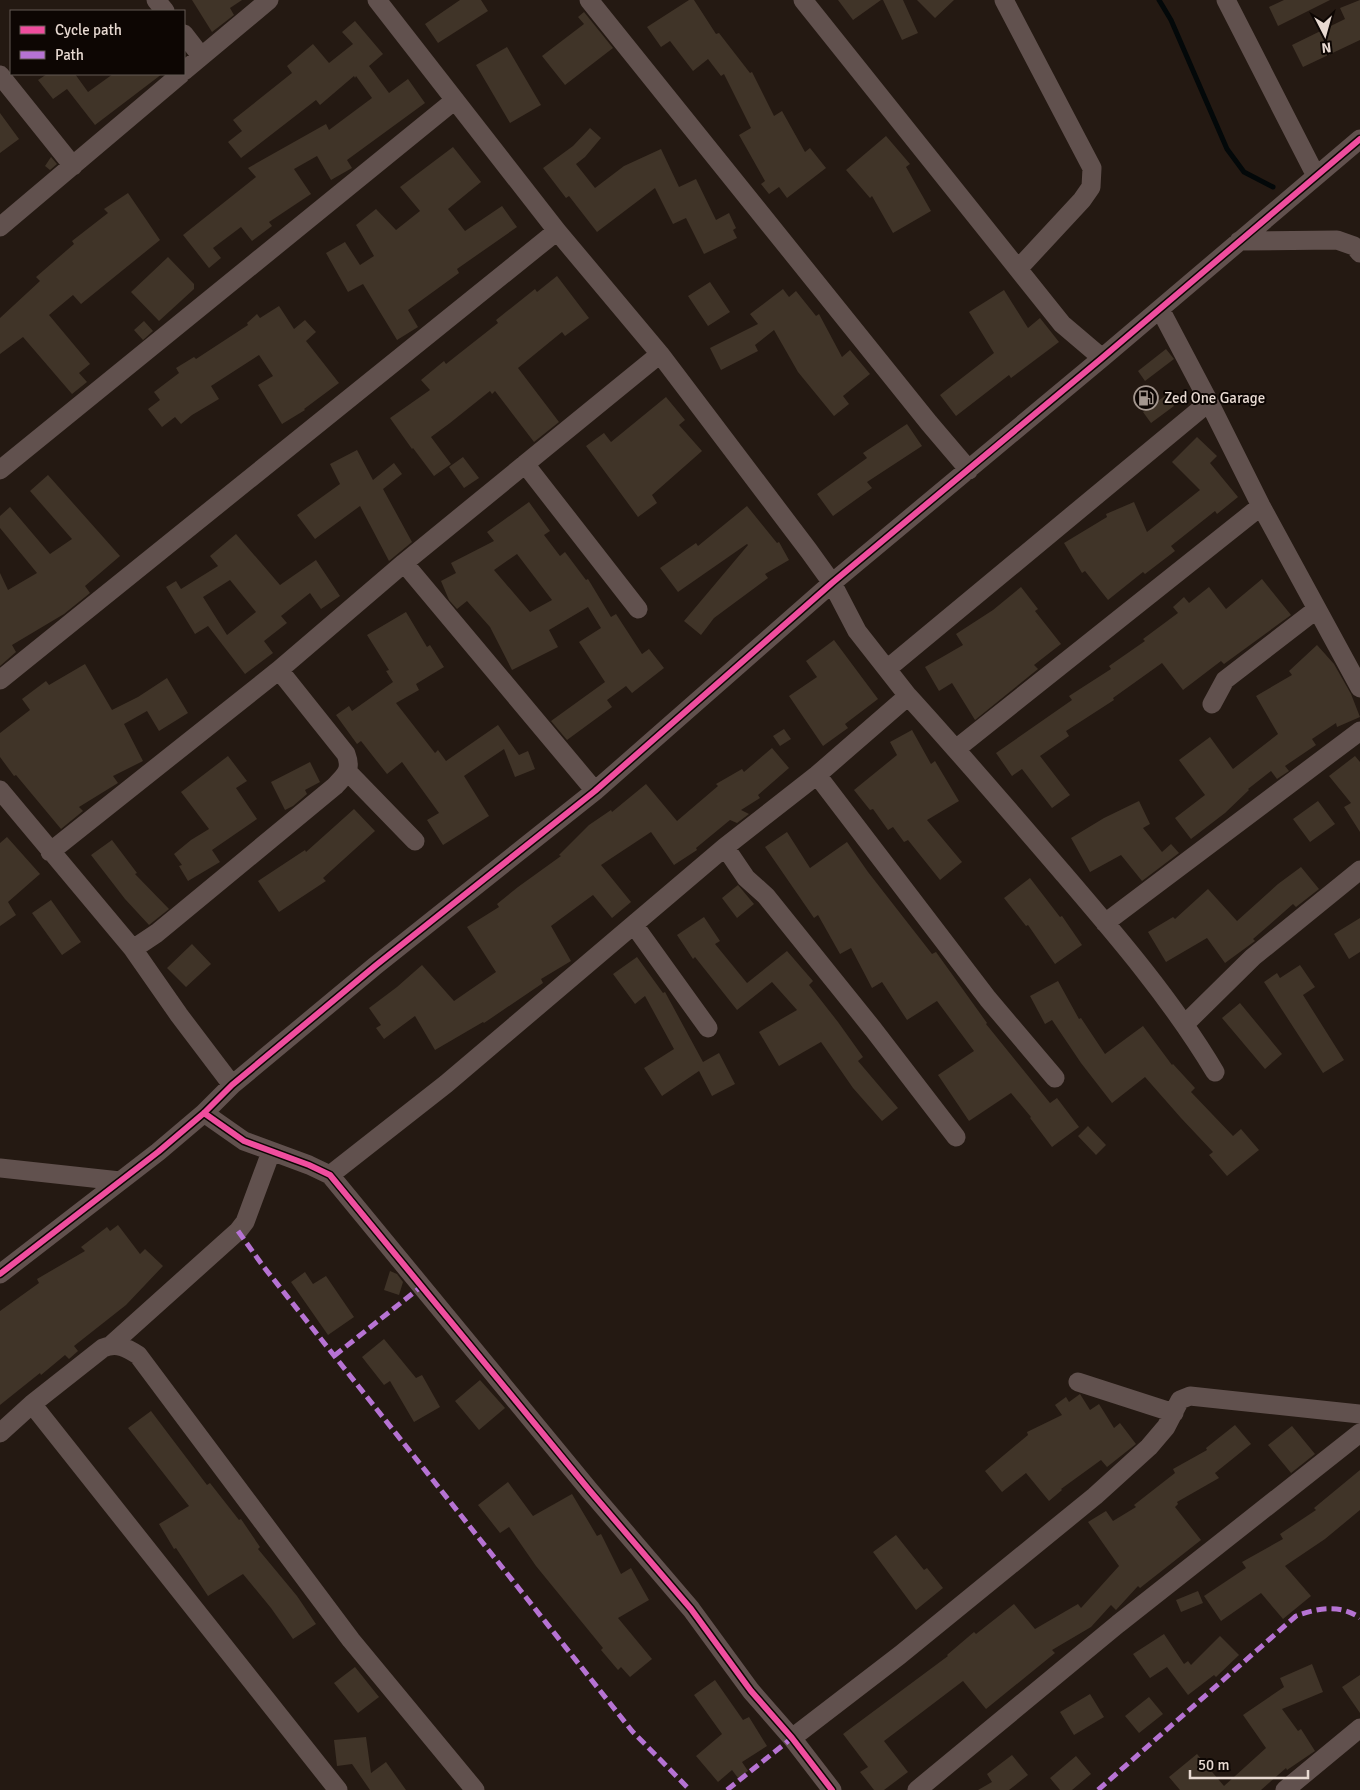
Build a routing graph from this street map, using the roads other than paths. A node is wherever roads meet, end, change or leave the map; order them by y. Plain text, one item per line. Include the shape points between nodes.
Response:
1 (156, 0) edge
2 (269, 0) edge
3 (377, 0) edge
4 (589, 0) edge
5 (803, 0) edge
6 (1004, 0) edge
7 (1226, 0) edge
8 (164, 10) edge
9 (185, 35) edge
10 (201, 56) junction
11 (185, 70) edge
12 (0, 75) edge
13 (179, 75) edge
14 (455, 100) junction
15 (1360, 139) edge
16 (73, 166) junction
17 (1316, 176) junction
18 (0, 227) edge
19 (557, 231) junction
20 (1239, 241) junction
21 (1360, 253) edge
22 (1018, 269) junction
23 (1160, 309) junction
24 (660, 354) junction
25 (1102, 358) junction
26 (1209, 402) junction
27 (526, 464) junction
28 (0, 470) edge
29 (969, 470) junction
30 (1261, 506) junction
31 (404, 563) junction
32 (832, 583) junction
33 (638, 609) dead end
34 (1318, 609) junction
35 (887, 669) junction
36 (279, 670) junction
37 (0, 680) edge
38 (1360, 688) edge
39 (908, 696) junction
40 (1212, 704) dead end
41 (1360, 731) edge
42 (956, 749) junction
43 (348, 772) junction
44 (817, 775) junction
45 (595, 791) junction
46 (3, 800) edge
47 (415, 841) dead end
48 (725, 846) junction
49 (50, 852) junction
50 (1360, 870) edge
51 (1105, 923) junction
52 (634, 925) junction
53 (133, 949) junction
54 (1185, 1024) junction
55 (708, 1028) dead end
56 (1215, 1072) dead end
57 (1055, 1078) dead end
58 (232, 1086) junction
59 (204, 1112) junction
60 (956, 1137) dead end
61 (271, 1152) junction
62 (0, 1168) edge
63 (330, 1175) junction
64 (120, 1181) junction
65 (0, 1274) edge
66 (111, 1345) junction
67 (1078, 1382) dead end
68 (32, 1404) junction
69 (1174, 1413) junction
70 (1360, 1414) edge
71 (0, 1433) edge
72 (1360, 1433) edge
73 (1360, 1728) edge
74 (792, 1738) junction
75 (338, 1790) edge
76 (475, 1790) edge
77 (832, 1790) edge
78 (917, 1790) edge
79 (1285, 1790) edge

1 - 8 street
2 - 10 street
3 - 14 street
4 - 29 street
5 - 22 street
6 - 22 street via 1092,168 1091,187 1082,200
7 - 17 street
9 - 10 street
10 - 11 street
12 - 16 street
13 - 16 street
14 - 19 street
14 - 28 street
15 - 17 street
16 - 18 street
17 - 20 street
19 - 24 street
19 - 37 street
20 - 21 street via 1337,240 1354,246
20 - 23 street
22 - 25 street via 1062,324
23 - 25 street
23 - 26 street
24 - 27 street
24 - 32 street
25 - 29 street
26 - 30 street
26 - 35 street
27 - 31 street
27 - 33 street
29 - 32 street
30 - 34 street
30 - 42 street
31 - 36 street
31 - 45 street
32 - 35 street via 846,614
32 - 45 street
34 - 38 street
34 - 40 street via 1225,680
35 - 39 street
36 - 43 street via 346,754
36 - 49 street
39 - 42 street
39 - 44 street
41 - 51 street
42 - 51 street
43 - 47 street
43 - 53 street via 157,934
44 - 48 street
44 - 57 street via 988,999
45 - 58 street via 375,966
46 - 49 street
48 - 52 street
48 - 60 street via 746,878 766,896
49 - 53 street
50 - 54 street via 1253,957
51 - 54 street
52 - 55 street
52 - 63 street via 454,1078
53 - 58 street
54 - 56 street
58 - 59 street
59 - 61 street via 244,1141
59 - 64 street
61 - 63 street
61 - 66 street via 238,1231
62 - 64 street
63 - 74 street via 590,1491 691,1608 751,1691
64 - 65 street
66 - 68 street via 96,1352
66 - 76 street via 121,1346 138,1355 351,1640
67 - 69 street
68 - 71 street
68 - 75 street
69 - 70 street via 1180,1400 1190,1396
69 - 74 street via 1149,1447 1095,1496 900,1655
72 - 78 street via 1118,1624
73 - 79 street
74 - 77 street

